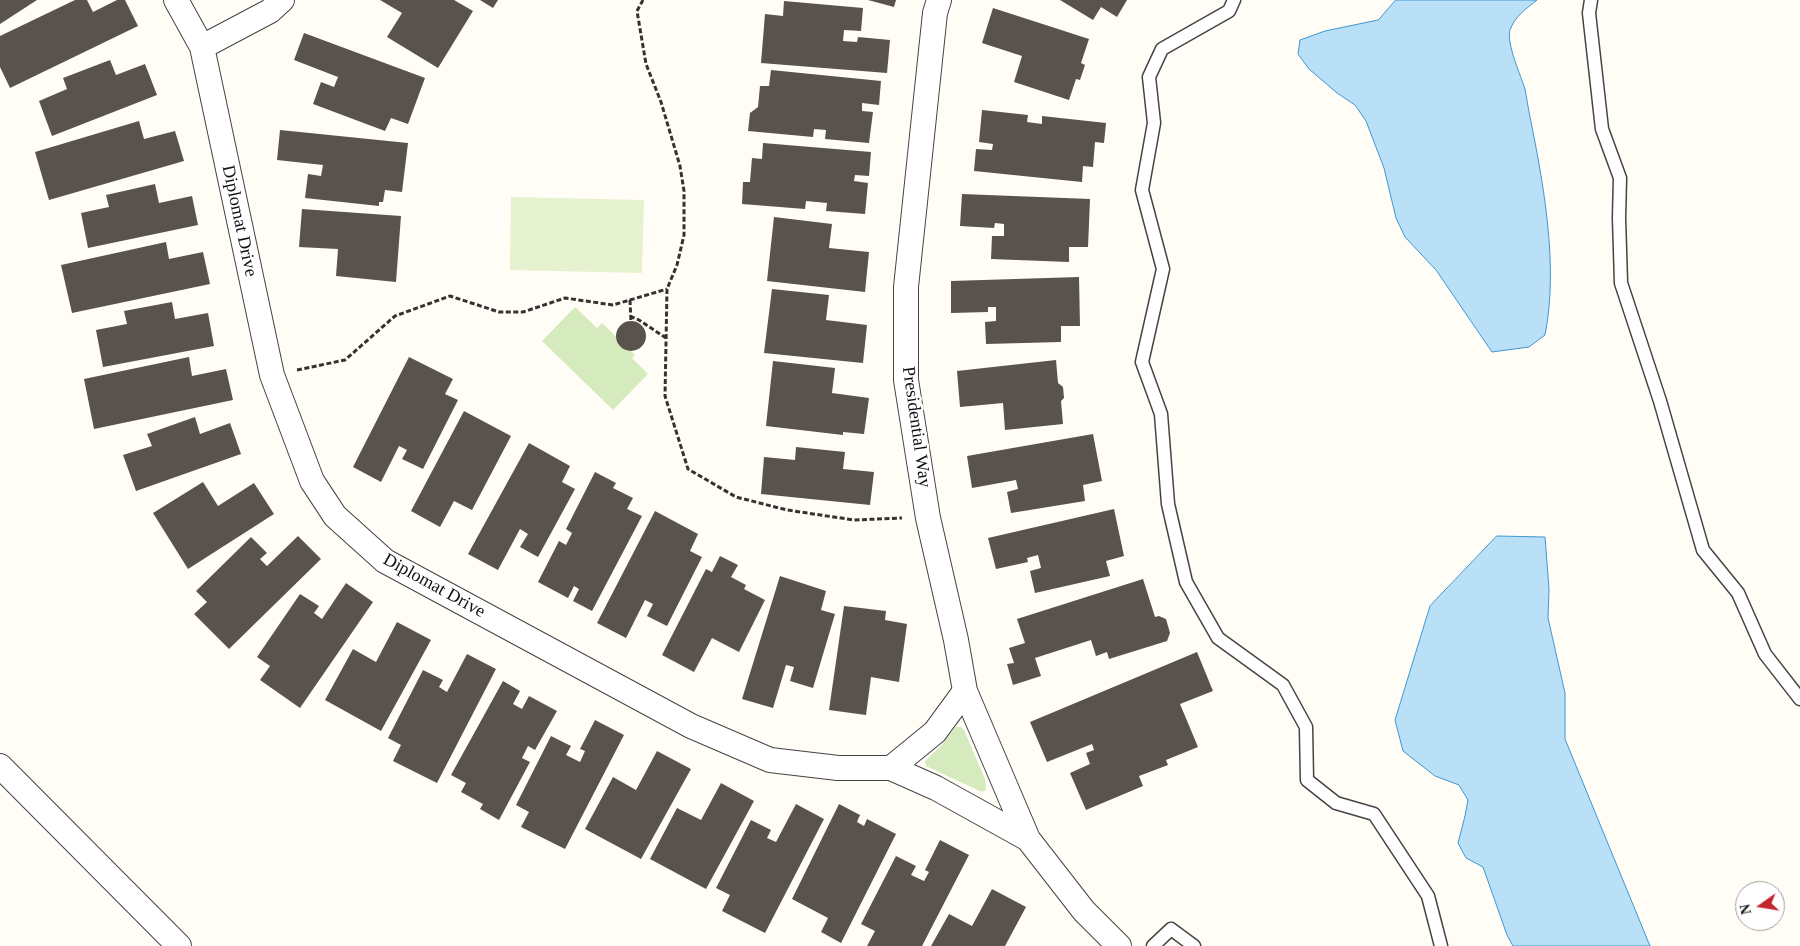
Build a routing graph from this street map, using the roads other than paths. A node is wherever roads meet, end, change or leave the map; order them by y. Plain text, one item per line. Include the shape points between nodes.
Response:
1 (176, 0) edge
2 (282, 0) edge
3 (939, 0) edge
4 (1234, 0) edge
5 (1591, 0) edge
6 (202, 47) junction
7 (964, 691) junction
8 (1800, 699) edge
9 (0, 766) edge
10 (891, 768) junction
11 (1028, 839) junction
12 (179, 946) edge
13 (1119, 946) edge
14 (1153, 946) edge
15 (1194, 946) edge
16 (1441, 946) edge

1 - 6 street, Diplomat Drive
2 - 6 street via 270,11
3 - 7 street, Presidential Way via 906,287 906,380 928,518 956,640
4 - 16 lane via 1229,11 1162,49 1149,76 1154,123 1142,190 1163,269 1142,362 1161,414 1168,504 1186,582 1218,638 1283,685 1306,727 1307,780 1336,803 1374,814 1428,896
5 - 8 lane via 1589,13 1602,129 1620,178 1621,284 1660,401 1703,550 1738,593 1765,654
6 - 10 street, Diplomat Drive via 272,374 312,481 335,516 385,561 691,726 770,760 838,768
7 - 10 street via 935,732
7 - 11 street, Presidential Way
9 - 12 street
10 - 11 street, Presidential Way via 936,788
11 - 13 street, Presidential Way via 1084,911
14 - 15 lane via 1171,929

